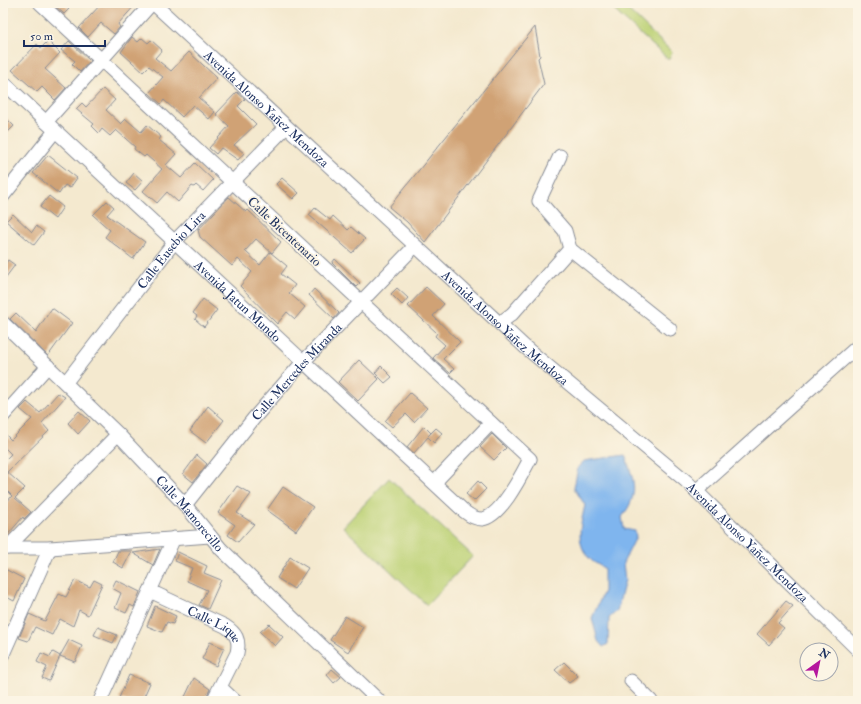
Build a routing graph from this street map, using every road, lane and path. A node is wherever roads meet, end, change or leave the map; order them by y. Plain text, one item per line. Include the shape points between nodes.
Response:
1 (40, 3) edge
2 (152, 3) edge
3 (101, 59) junction
4 (3, 82) edge
5 (50, 126) junction
6 (286, 127) junction
7 (560, 156) dead end
8 (7, 181) edge
9 (232, 182) junction
10 (3, 196) edge
11 (175, 241) junction
12 (415, 246) junction
13 (570, 249) junction
14 (361, 302) junction
15 (3, 323) edge
16 (500, 323) junction
17 (670, 328) dead end
18 (858, 346) edge
19 (303, 362) junction
20 (48, 366) junction
21 (66, 382) junction
22 (3, 416) edge
23 (491, 423) junction
24 (118, 434) junction
25 (434, 482) junction
26 (696, 491) junction
27 (185, 505) junction
28 (474, 518) joint
29 (210, 536) junction
30 (174, 538) junction
31 (5, 548) edge
32 (50, 548) junction
33 (150, 591) junction
34 (858, 650) edge
35 (3, 654) edge
36 (631, 682) dead end
37 (220, 686) junction
38 (105, 700) edge
39 (213, 701) edge
40 (235, 701) edge
41 (379, 701) edge
42 (651, 701) edge

1 - 3 street, Calle Bicentenario
2 - 3 street
2 - 6 street, Avenida Alonso Yañez Mendoza
3 - 5 street
3 - 9 street, Calle Bicentenario
4 - 5 street, Avenida Jatun Mundo
5 - 8 street
5 - 11 street, Avenida Jatun Mundo
6 - 9 street, Calle Eusebio Lira
6 - 12 street, Avenida Alonso Yañez Mendoza
7 - 13 street via 539,201 565,231
8 - 10 street
9 - 11 street, Calle Eusebio Lira
9 - 14 street, Calle Bicentenario
11 - 19 street, Avenida Jatun Mundo
11 - 21 street, Calle Eusebio Lira
12 - 14 street, Calle Mercedes Miranda
12 - 16 street, Avenida Alonso Yañez Mendoza
13 - 16 street via 512,314
13 - 17 street
14 - 19 street, Calle Mercedes Miranda
14 - 23 street, Calle Bicentenario
15 - 20 street, Calle Mamorecillo
16 - 26 street, Avenida Alonso Yañez Mendoza
18 - 26 street
19 - 25 street, Avenida Jatun Mundo
19 - 27 street, Calle Mercedes Miranda via 254,418
20 - 21 street, Calle Mamorecillo
20 - 22 street
21 - 24 street, Calle Mamorecillo
23 - 25 street
23 - 28 street, Calle Bicentenario via 530,458 516,486 501,506 484,519
24 - 27 street, Calle Mamorecillo
24 - 31 street
25 - 28 street, Avenida Jatun Mundo
26 - 34 street, Avenida Alonso Yañez Mendoza
27 - 29 street, Calle Mamorecillo
29 - 30 street
29 - 41 street, Calle Mamorecillo
30 - 32 street
30 - 33 street
31 - 32 street
32 - 35 street
33 - 37 street, Calle Lique via 225,626 235,634 239,645 237,653
33 - 38 street
36 - 42 street
37 - 39 street, Calle Lique
37 - 40 street

